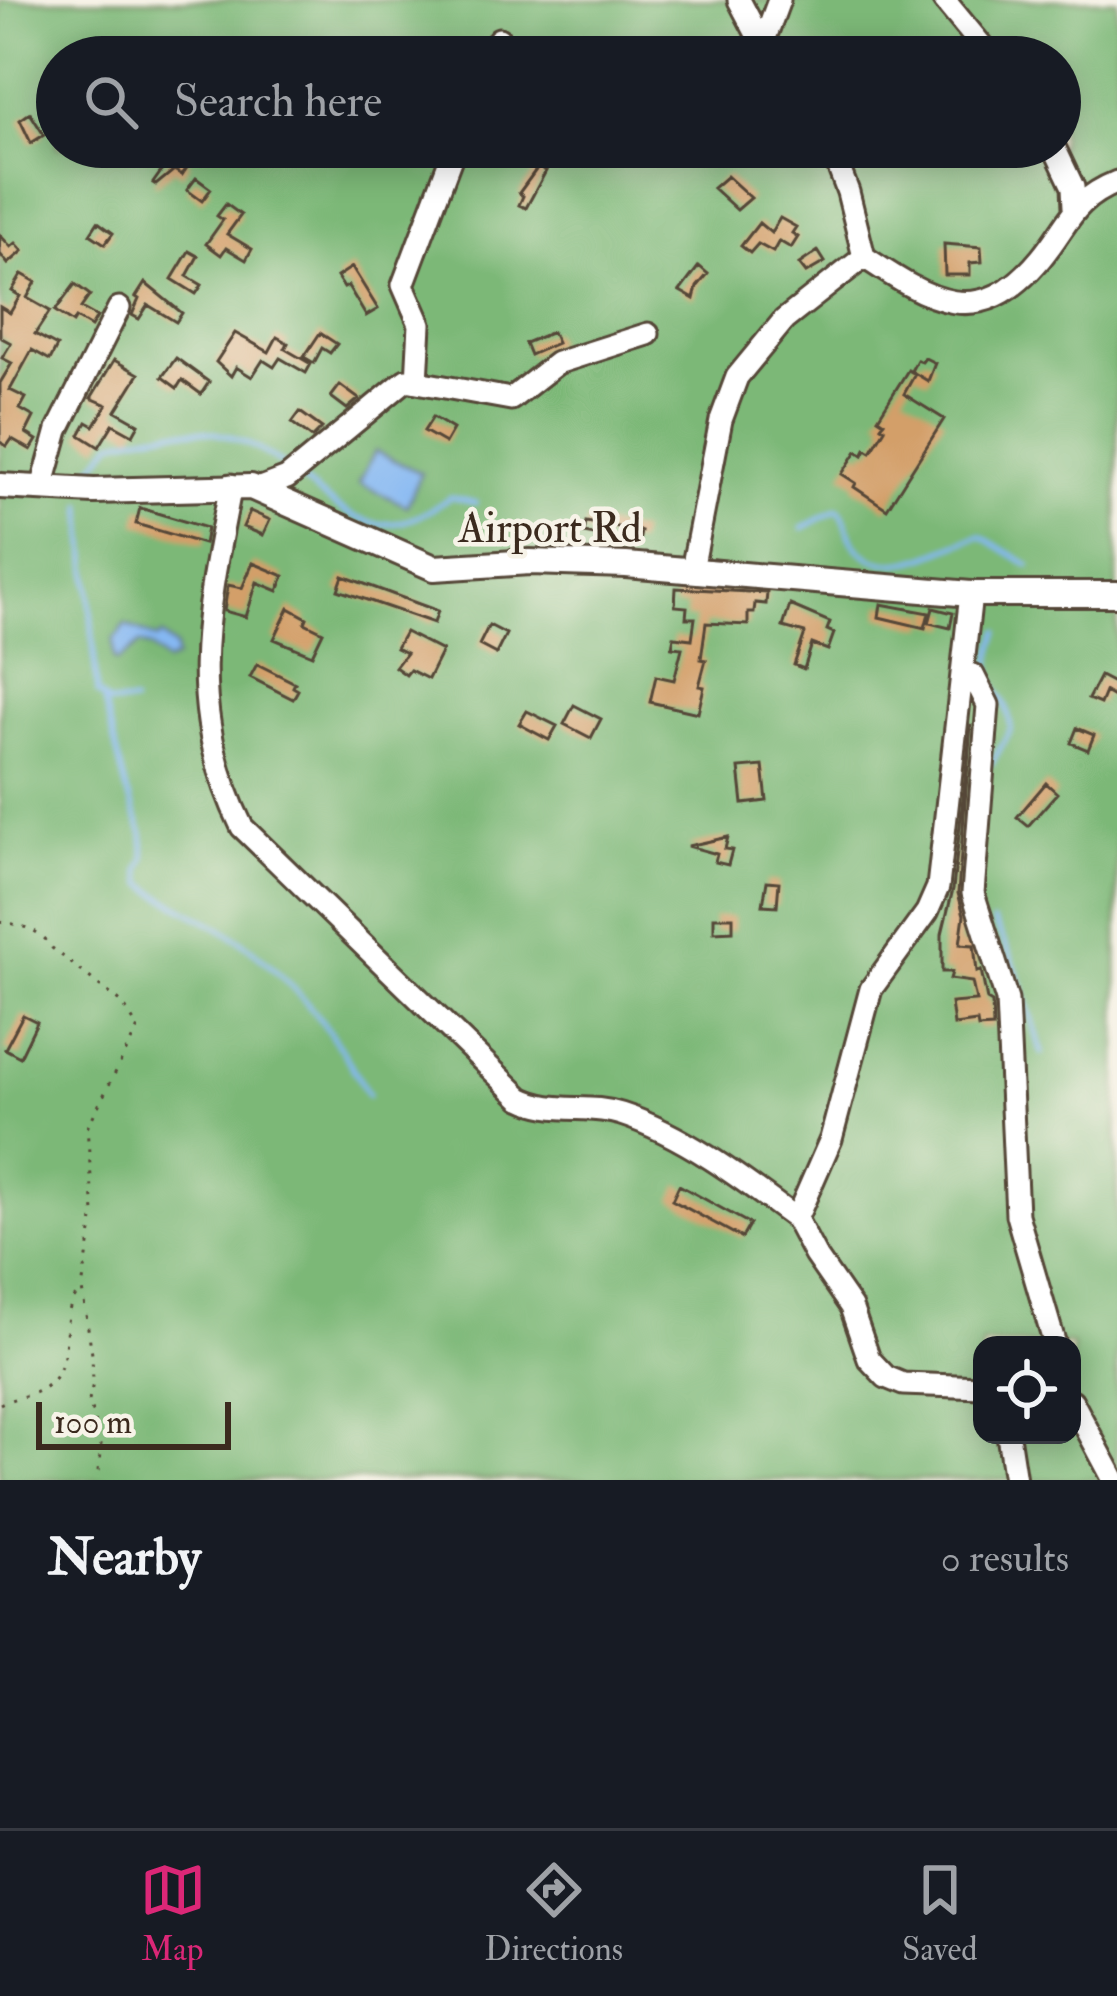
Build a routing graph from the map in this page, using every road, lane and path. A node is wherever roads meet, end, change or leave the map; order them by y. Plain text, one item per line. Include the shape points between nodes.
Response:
1 (739, 0) edge
2 (779, 0) edge
3 (944, 0) edge
4 (758, 36) edge
5 (770, 36) edge
6 (974, 36) edge
7 (447, 168) edge
8 (839, 168) edge
9 (1064, 168) edge
10 (1117, 182) edge
11 (1074, 207) junction
12 (864, 257) junction
13 (119, 308) dead end
14 (648, 334) dead end
15 (417, 382) junction
16 (231, 485) junction
17 (0, 486) edge
18 (42, 488) junction
19 (257, 489) junction
20 (692, 570) junction
21 (971, 594) junction
22 (1117, 594) edge
23 (962, 674) junction
24 (0, 921) edge
25 (796, 1219) junction
26 (82, 1289) junction
27 (1052, 1336) edge
28 (973, 1387) edge
29 (0, 1404) edge
30 (1081, 1418) edge
31 (1010, 1444) edge
32 (97, 1480) edge
33 (1016, 1480) edge
34 (1114, 1480) edge

1 - 4 street
2 - 5 street
3 - 6 street
7 - 15 street via 403,285 420,324
8 - 12 street
9 - 11 street
10 - 11 street
11 - 12 street via 1040,259 1005,289 971,304 931,297
12 - 20 street via 784,320 737,377
13 - 18 street via 58,430
14 - 15 street via 557,363 511,399
15 - 19 street via 406,380 293,473
16 - 18 main road, Airport Rd
16 - 19 main road, Airport Rd
16 - 25 street via 202,674 215,755 242,827 521,1098 556,1110 621,1114
17 - 18 main road, Airport Rd
19 - 20 main road, Airport Rd via 434,568 530,562
20 - 21 main road, Airport Rd
21 - 22 main road, Airport Rd
21 - 23 street
23 - 25 street via 938,887 871,989 832,1139
23 - 27 street via 974,675 988,706 974,892 1006,1000 1017,1215
24 - 26 path via 46,937 122,1003 138,1028 87,1128 94,1213
25 - 28 street via 886,1377
26 - 29 path via 67,1310 68,1351 58,1373 30,1396
26 - 32 path via 89,1401 101,1445
30 - 34 street
31 - 33 street

